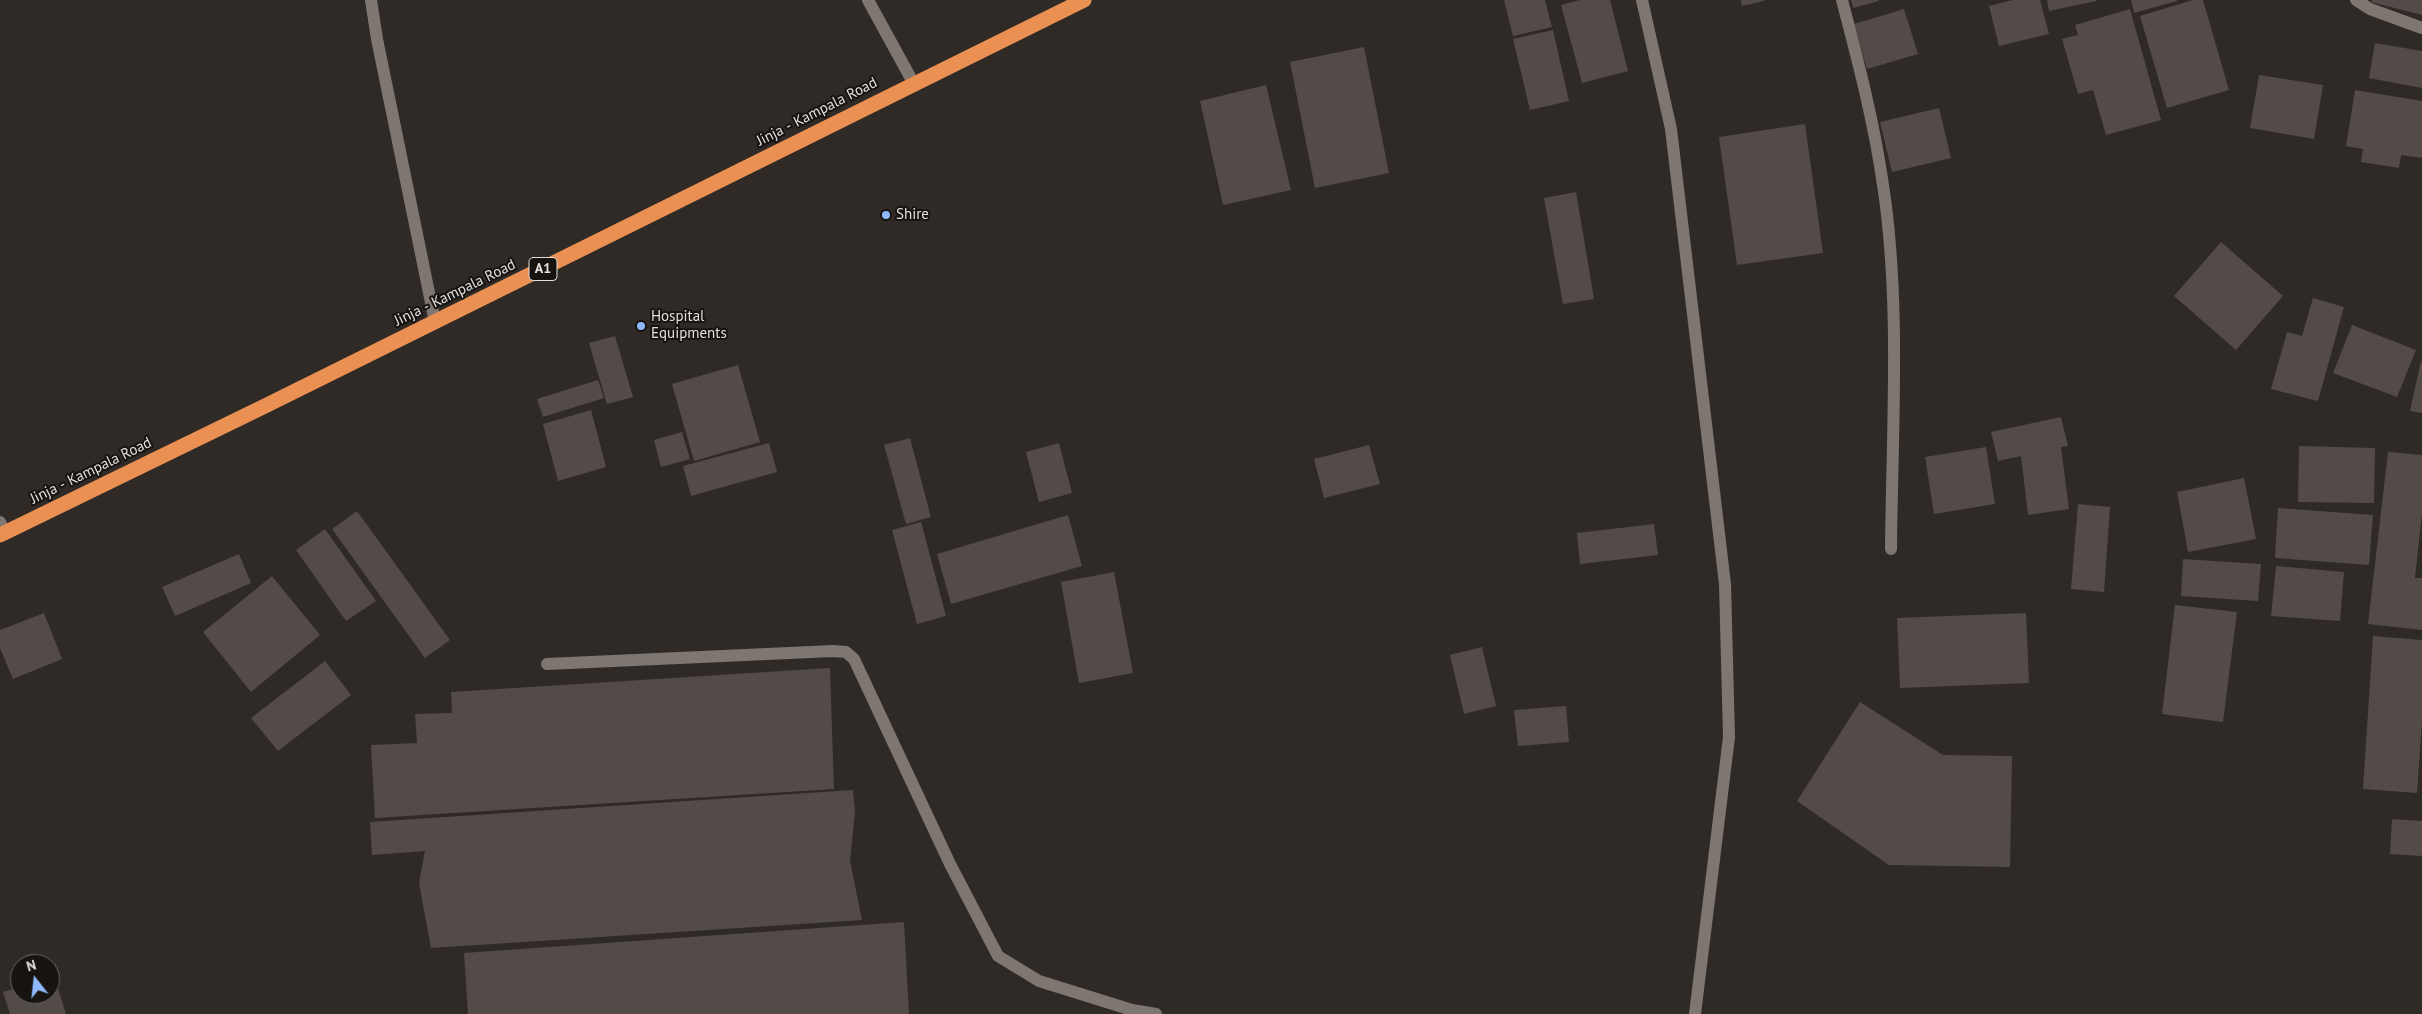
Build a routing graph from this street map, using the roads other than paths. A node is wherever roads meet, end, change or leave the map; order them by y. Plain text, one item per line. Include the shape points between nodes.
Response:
1 (371, 0) edge
2 (868, 0) edge
3 (1084, 0) edge
4 (1642, 0) edge
5 (1842, 0) edge
6 (2356, 0) edge
7 (2422, 28) edge
8 (914, 84) junction
9 (435, 322) junction
10 (2, 530) edge
11 (1891, 550) dead end
12 (547, 664) dead end
13 (1156, 1014) edge
14 (1695, 1014) edge

1 - 9 street
2 - 8 street
3 - 8 highway, Jinja - Kampala Road / A1
4 - 14 street via 1671,129 1725,584 1729,737
5 - 11 street via 1865,88 1884,196 1893,298
6 - 7 street via 2370,9
8 - 9 highway, Jinja - Kampala Road / A1
9 - 10 highway, Jinja - Kampala Road / A1
12 - 13 street via 846,652 854,659 950,864 998,956 1040,981 1132,1010

